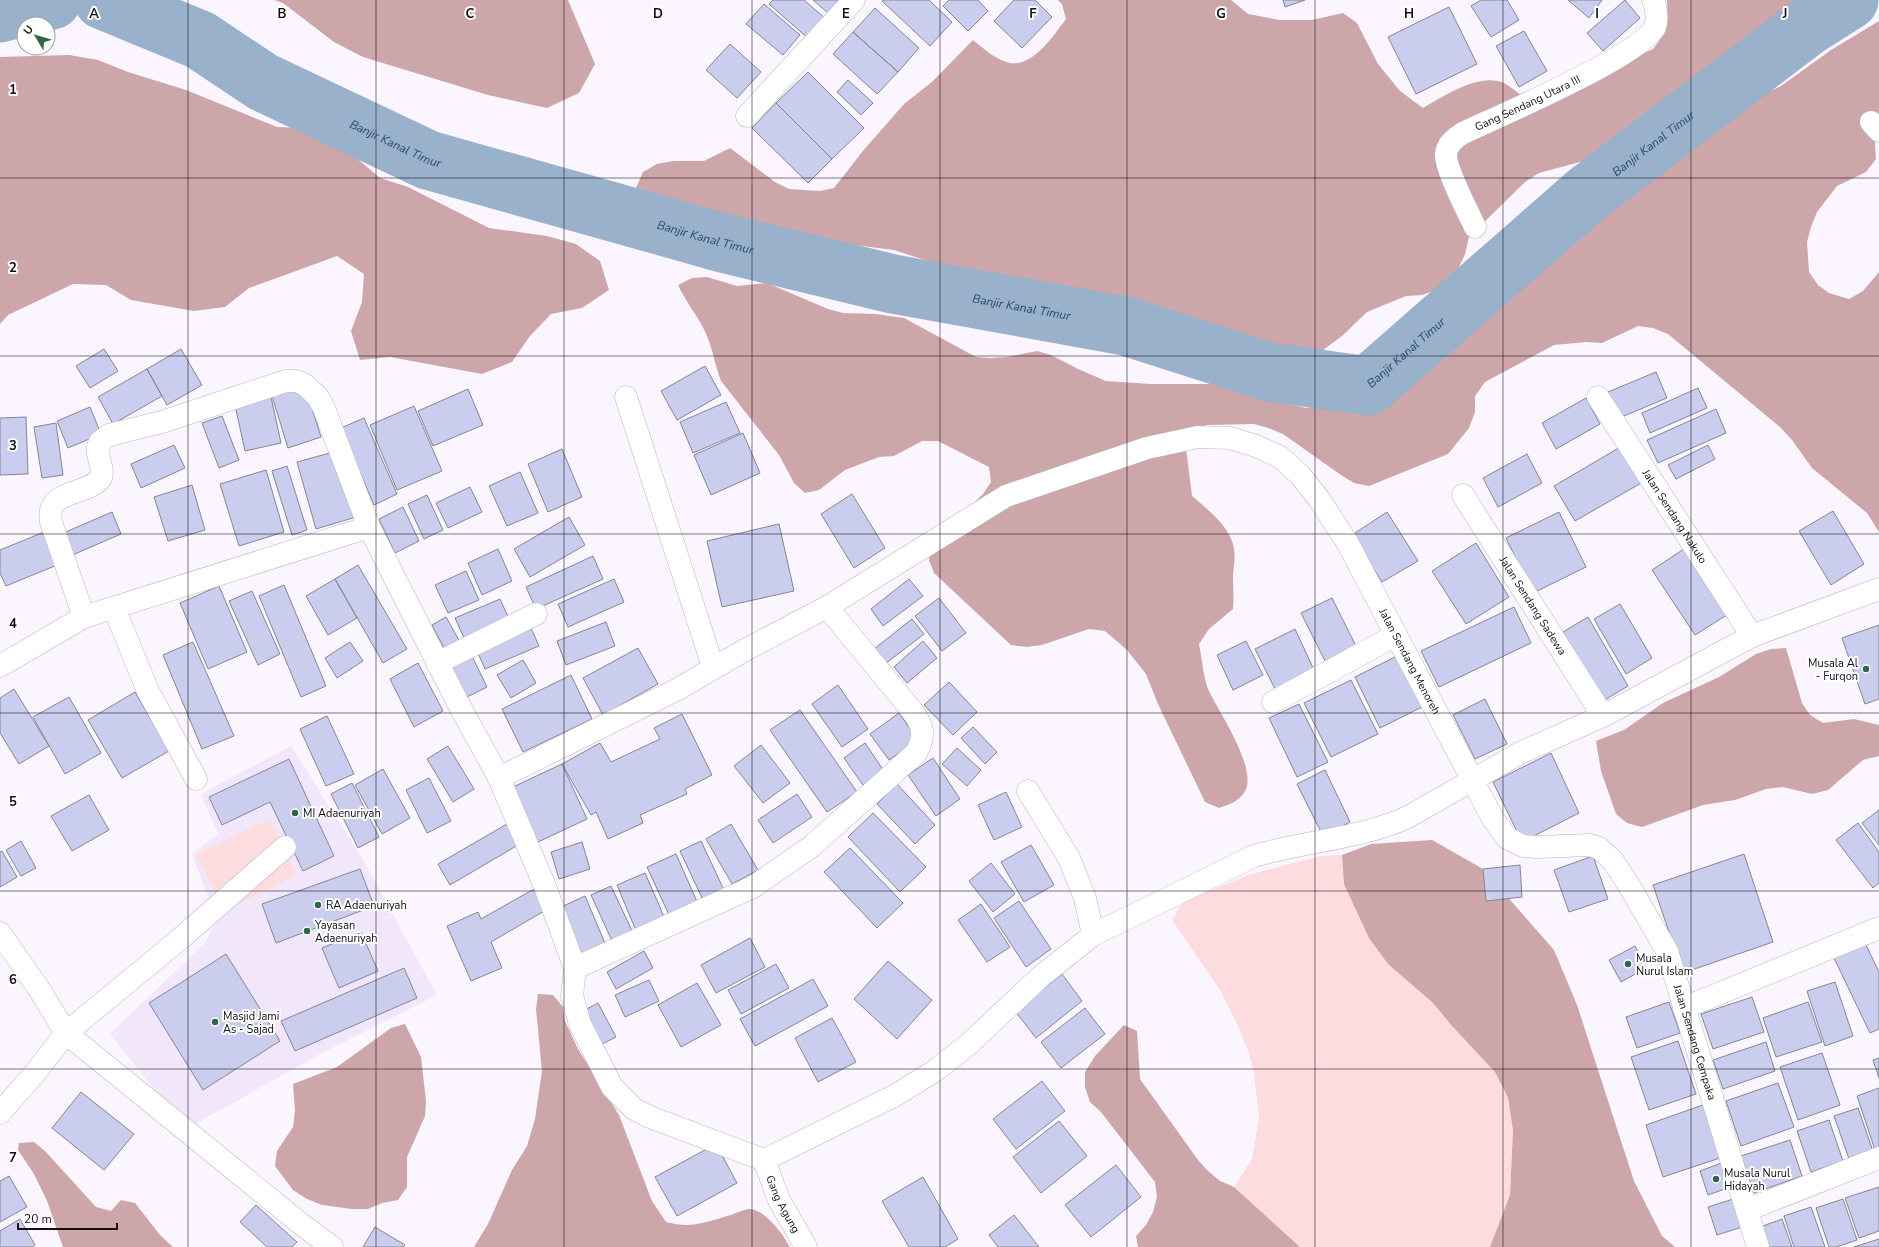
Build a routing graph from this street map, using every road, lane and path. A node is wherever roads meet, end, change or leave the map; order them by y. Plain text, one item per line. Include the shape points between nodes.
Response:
1 (854, 0) edge
2 (1653, 0) edge
3 (747, 116) dead end
4 (1475, 227) dead end
5 (626, 397) dead end
6 (1598, 397) dead end
7 (1463, 495) dead end
8 (369, 527) junction
9 (1875, 590) edge
10 (827, 607) junction
11 (114, 608) junction
12 (536, 614) dead end
13 (84, 617) junction
14 (1396, 635) junction
15 (1752, 636) junction
16 (437, 663) junction
17 (0, 666) edge
18 (713, 667) junction
19 (1273, 702) dead end
20 (1603, 716) junction
21 (499, 778) junction
22 (196, 779) dead end
23 (1474, 780) junction
24 (1028, 791) dead end
25 (285, 847) dead end
26 (1879, 928) edge
27 (0, 933) edge
28 (1093, 935) junction
29 (575, 968) junction
30 (1684, 1008) junction
31 (66, 1033) junction
32 (0, 1113) edge
33 (1879, 1158) edge
34 (764, 1160) junction
35 (1747, 1210) junction
36 (332, 1247) edge
37 (806, 1247) edge
38 (1758, 1247) edge

1 - 3 street
2 - 4 street, Gang Sendang Utara III via 1655,26 1641,42 1583,76 1463,133 1450,143 1446,162
5 - 18 street
6 - 15 street, Jalan Sendang Nakulo
7 - 20 street, Jalan Sendang Sadewa
8 - 11 street
8 - 13 street via 324,408 311,390 296,381 286,381 162,422 110,435 98,446 102,470 99,480 61,497 50,509 51,522
8 - 16 street
9 - 15 street
10 - 14 street, Jalan Sendang Menoreh via 1006,496 1147,448 1198,437 1230,438 1280,457 1300,475 1347,542
10 - 18 street, Jalan Sendang Menoreh
10 - 29 street via 921,724 924,734 916,753 812,846 753,887
11 - 13 street
11 - 22 street via 148,691
12 - 16 street
13 - 17 street
14 - 19 street
14 - 23 street, Jalan Sendang Menoreh
15 - 20 street
16 - 21 street
18 - 21 street, Jalan Sendang Menoreh via 678,688
20 - 23 street via 1520,753
21 - 29 street via 544,884
23 - 28 street via 1389,826 1254,856
23 - 30 street, Jalan Sendang Cempaka via 1499,828 1514,843 1537,847 1590,845 1599,848 1613,861 1667,951
24 - 28 street via 1070,858 1085,898
25 - 31 street via 180,939
26 - 30 street
27 - 31 street
28 - 34 street via 1040,977 969,1044 936,1070 896,1095
29 - 34 street via 572,996 576,1014 612,1087 621,1098 634,1109 650,1117
30 - 35 street, Jalan Sendang Cempaka
31 - 32 street via 36,1073
31 - 36 street
33 - 35 street
34 - 37 street, Gang Agung via 779,1200
35 - 38 street, Jalan Sendang Cempaka

